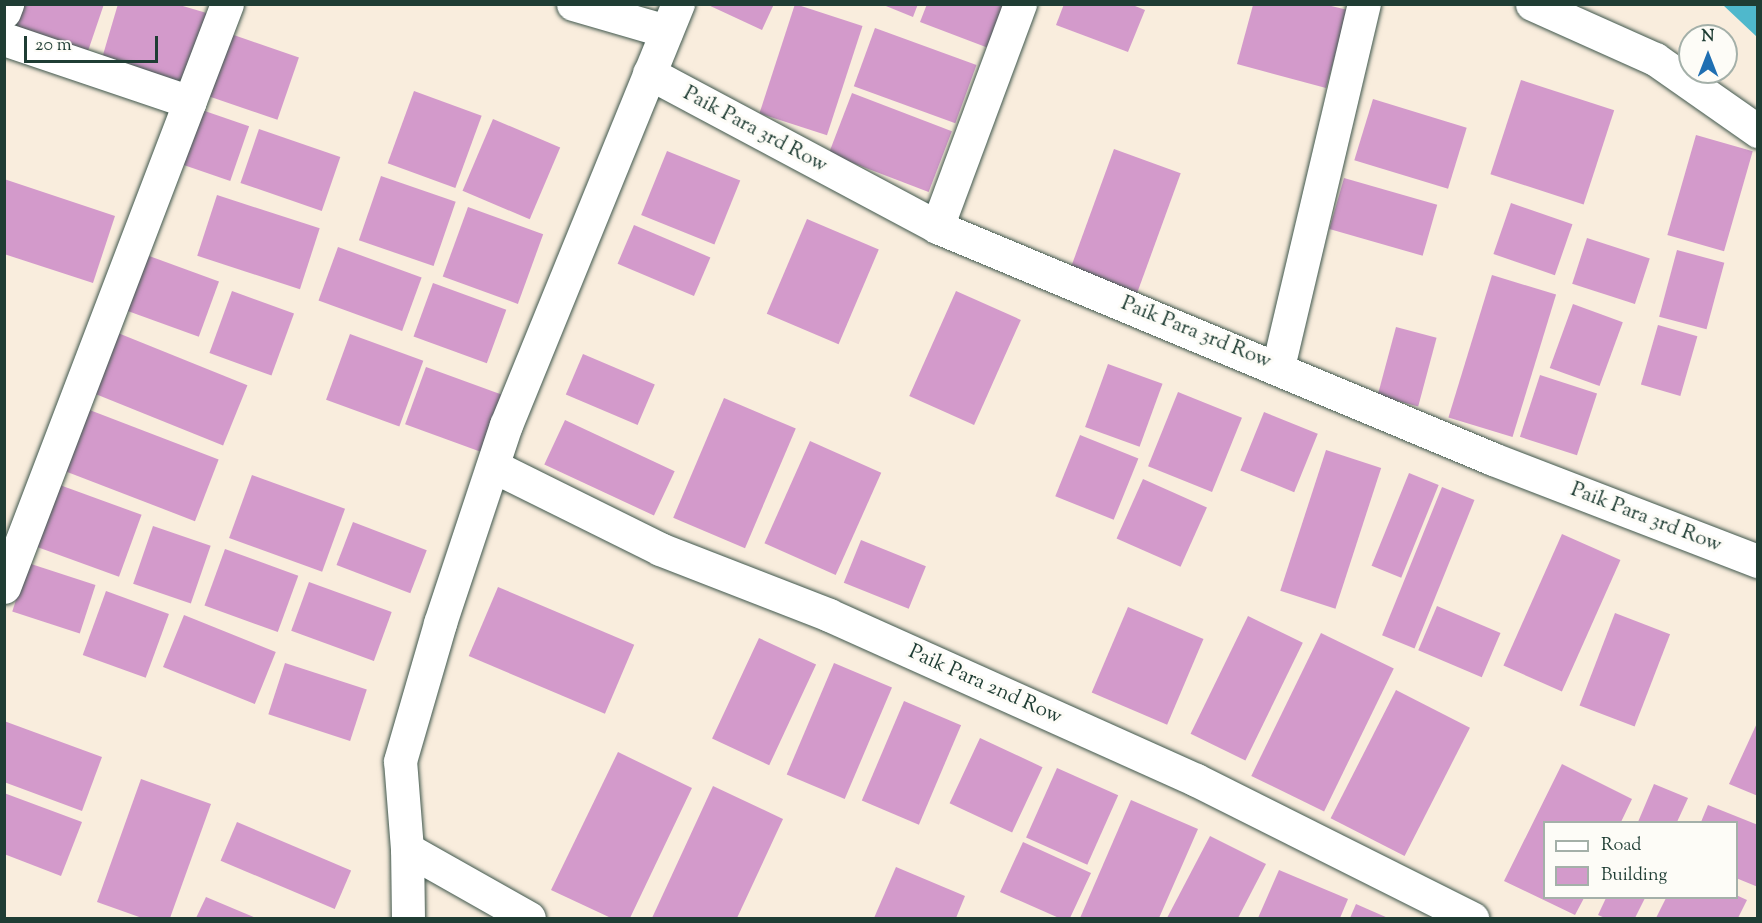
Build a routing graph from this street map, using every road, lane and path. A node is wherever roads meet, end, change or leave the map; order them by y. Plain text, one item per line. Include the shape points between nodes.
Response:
1 (7, 4) edge
2 (227, 4) edge
3 (573, 4) edge
4 (1020, 4) edge
5 (1364, 4) edge
6 (1532, 4) edge
7 (4, 12) edge
8 (672, 18) edge
9 (4, 39) edge
10 (649, 74) junction
11 (190, 102) junction
12 (1758, 131) edge
13 (937, 227) junction
14 (1278, 367) junction
15 (493, 466) junction
16 (1758, 561) edge
17 (4, 587) edge
18 (407, 849) junction
19 (408, 918) edge
20 (529, 918) edge
21 (1472, 918) edge

1 - 7 street
2 - 11 street
3 - 8 street
4 - 13 street
5 - 14 street
6 - 12 street via 1655,59
8 - 10 street
9 - 11 street
10 - 13 street, Paik Para 3rd Row
10 - 15 street
11 - 17 street
13 - 14 street, Paik Para 3rd Row
14 - 16 street, Paik Para 3rd Row via 1493,459
15 - 18 street via 440,623 400,761
15 - 21 street, Paik Para 2nd Row via 660,549 829,615 1196,780
18 - 19 street
18 - 20 street

